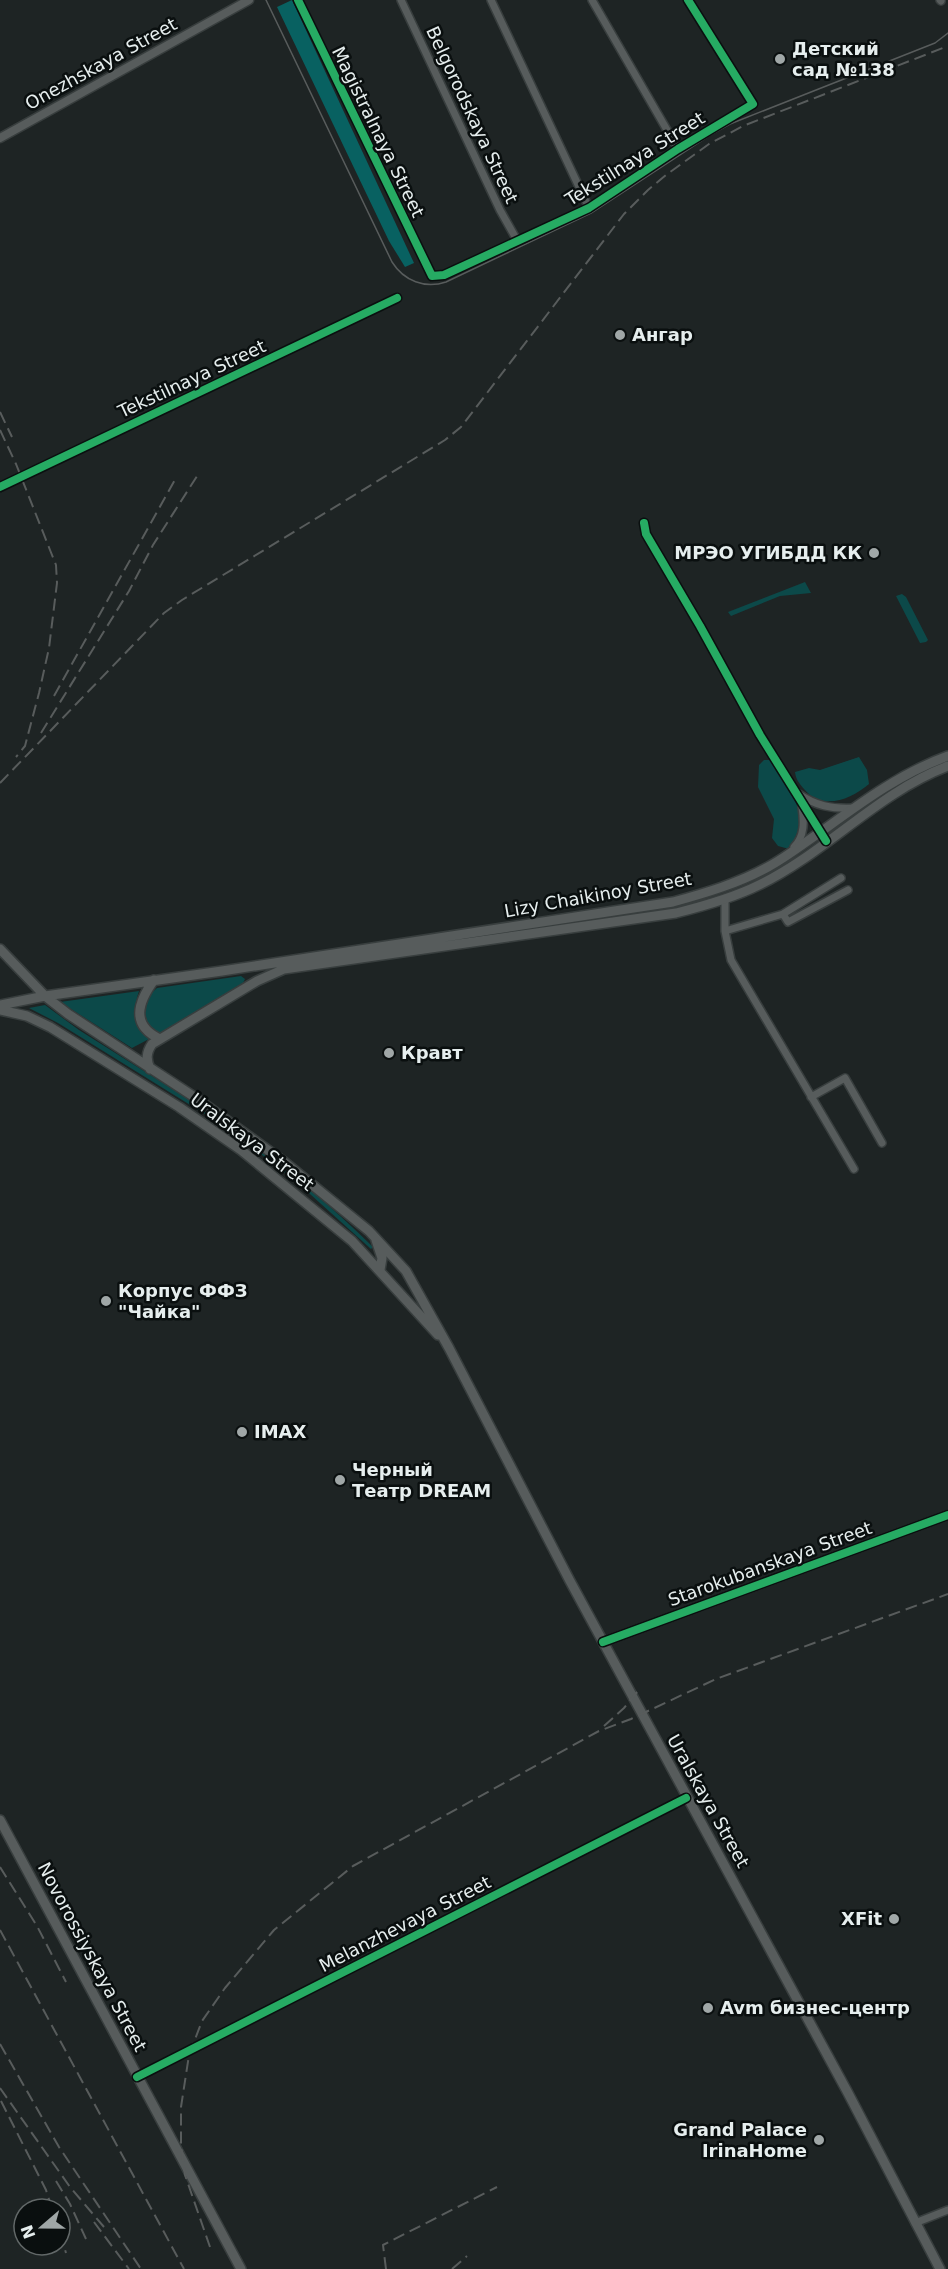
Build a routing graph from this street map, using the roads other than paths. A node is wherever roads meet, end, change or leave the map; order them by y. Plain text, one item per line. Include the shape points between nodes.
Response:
1 (249, 0) edge
2 (298, 0) edge
3 (401, 0) edge
4 (491, 0) edge
5 (592, 0) edge
6 (688, 0) edge
7 (0, 138) edge
8 (678, 149) junction
9 (589, 208) junction
10 (518, 242) junction
11 (432, 276) joint
12 (397, 298) dead end
13 (0, 487) edge
14 (644, 523) dead end
15 (948, 756) edge
16 (948, 765) edge
17 (794, 791) junction
18 (854, 808) junction
19 (820, 832) junction
20 (826, 841) junction
21 (783, 858) junction
22 (841, 878) dead end
23 (848, 890) dead end
24 (725, 899) junction
25 (783, 914) junction
26 (725, 932) junction
27 (0, 949) edge
28 (291, 964) junction
29 (154, 980) junction
30 (45, 996) junction
31 (0, 1005) edge
32 (0, 1010) edge
33 (160, 1039) junction
34 (150, 1069) junction
35 (811, 1097) junction
36 (225, 1119) junction
37 (882, 1143) dead end
38 (241, 1150) junction
39 (854, 1169) dead end
40 (375, 1238) junction
41 (380, 1270) junction
42 (449, 1348) junction
43 (948, 1515) edge
44 (603, 1642) junction
45 (686, 1798) junction
46 (0, 1820) edge
47 (138, 2077) junction
48 (948, 2210) edge
49 (915, 2223) junction
50 (241, 2269) edge
51 (940, 2269) edge

1 - 7 street, Onezhskaya Street
2 - 11 street, Magistralnaya Street
3 - 10 street, Belgorodskaya Street
4 - 9 street
5 - 8 street
6 - 8 street, Tekstilnaya Street via 753,104
8 - 9 street, Tekstilnaya Street
9 - 10 street, Tekstilnaya Street
10 - 11 street, Tekstilnaya Street via 444,275
12 - 13 street, Tekstilnaya Street
14 - 17 street via 646,534
15 - 18 main road, Lizy Chaikinoy Street via 905,774
16 - 20 main road, Lizy Chaikinoy Street via 892,793
17 - 18 street via 823,807
17 - 19 street
17 - 21 street via 802,806 803,829 799,842
18 - 19 main road, Lizy Chaikinoy Street
19 - 20 street
19 - 21 main road, Lizy Chaikinoy Street
20 - 24 main road, Lizy Chaikinoy Street via 760,885
21 - 28 main road, Lizy Chaikinoy Street via 746,878 674,902
22 - 25 street
23 - 25 street via 788,922
24 - 26 street
24 - 28 main road, Lizy Chaikinoy Street via 676,913
25 - 26 street
26 - 35 street via 731,960
27 - 30 main road, Uralskaya Street
28 - 29 main road
28 - 33 main road
29 - 30 main road
29 - 33 main road via 139,1006 145,1029
30 - 31 main road
30 - 34 main road, Uralskaya Street
32 - 38 main road, Uralskaya Street via 27,1016 50,1027
33 - 34 main road via 147,1051
34 - 36 main road, Uralskaya Street
35 - 37 street via 845,1078
35 - 39 street
36 - 38 main road via 240,1140
36 - 40 main road, Uralskaya Street via 283,1161
38 - 41 main road, Uralskaya Street via 352,1241
40 - 41 main road via 382,1258
40 - 42 main road, Uralskaya Street via 406,1271
41 - 42 main road, Uralskaya Street
42 - 44 main road, Uralskaya Street
43 - 44 street, Starokubanskaya Street
44 - 45 main road, Uralskaya Street
45 - 47 street, Melanzhevaya Street
45 - 49 main road, Uralskaya Street
46 - 47 main road, Novorossiyskaya Street
47 - 50 main road, Novorossiyskaya Street
48 - 49 street
49 - 51 main road, Uralskaya Street

